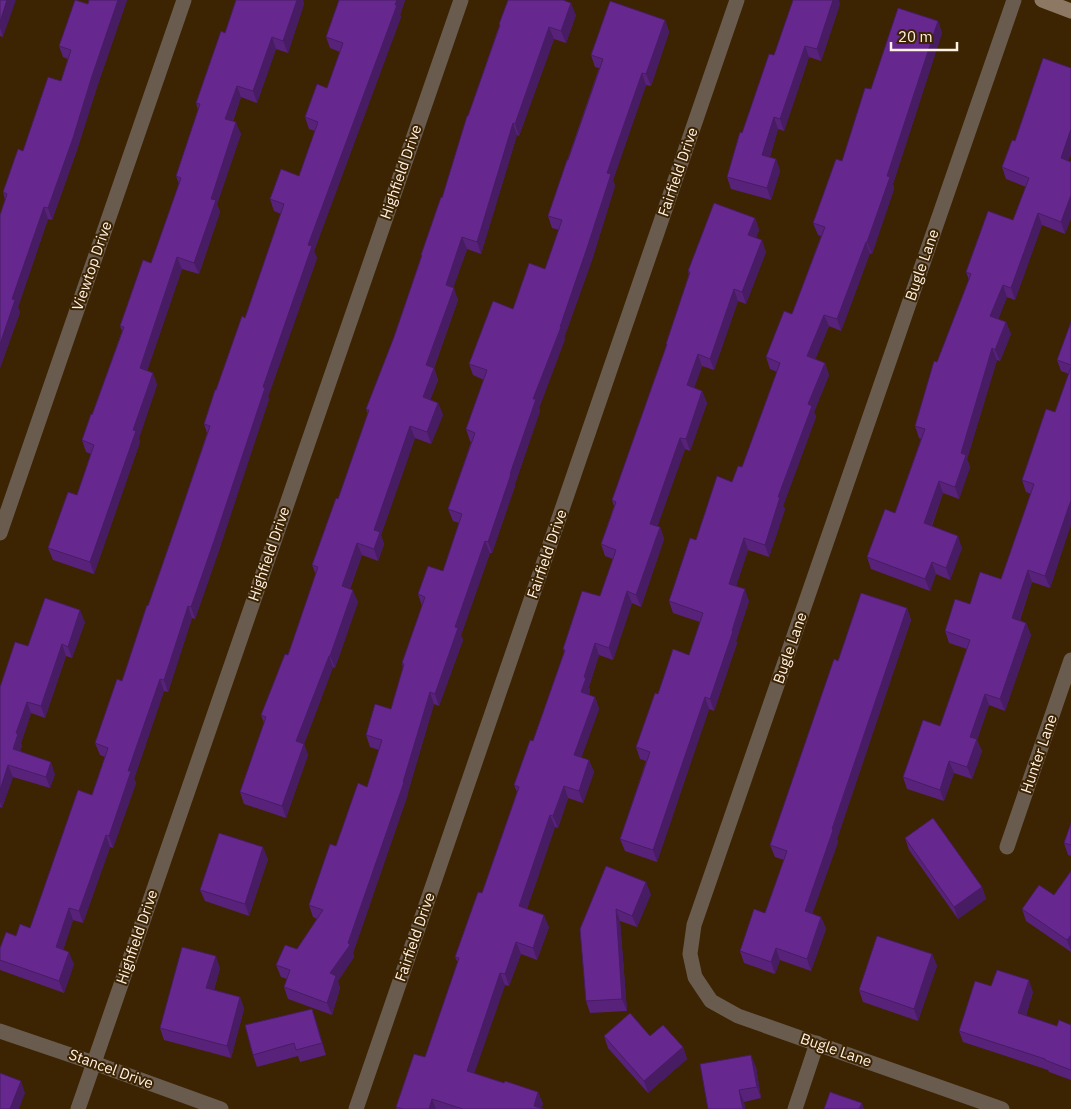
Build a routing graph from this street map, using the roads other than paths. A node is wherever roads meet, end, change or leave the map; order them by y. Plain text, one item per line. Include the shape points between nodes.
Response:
1 (184, 0) edge
2 (461, 0) edge
3 (737, 0) edge
4 (1014, 0) edge
5 (1042, 0) edge
6 (1071, 11) edge
7 (0, 533) edge
8 (1071, 660) edge
9 (1007, 847) dead end
10 (0, 1031) edge
11 (817, 1044) junction
12 (94, 1063) junction
13 (78, 1109) edge
14 (221, 1109) edge
15 (356, 1109) edge
16 (795, 1109) edge
17 (1002, 1109) edge

1 - 7 street, Viewtop Drive
2 - 12 street, Highfield Drive
3 - 15 street, Fairfield Drive
4 - 11 street, Bugle Lane via 694,925 690,954 695,977 711,1000 738,1016
5 - 6 street
8 - 9 street, Hunter Lane
10 - 12 street, Stancel Drive
11 - 16 street
11 - 17 street, Bugle Lane
12 - 13 street, Highfield Drive
12 - 14 street, Stancel Drive

